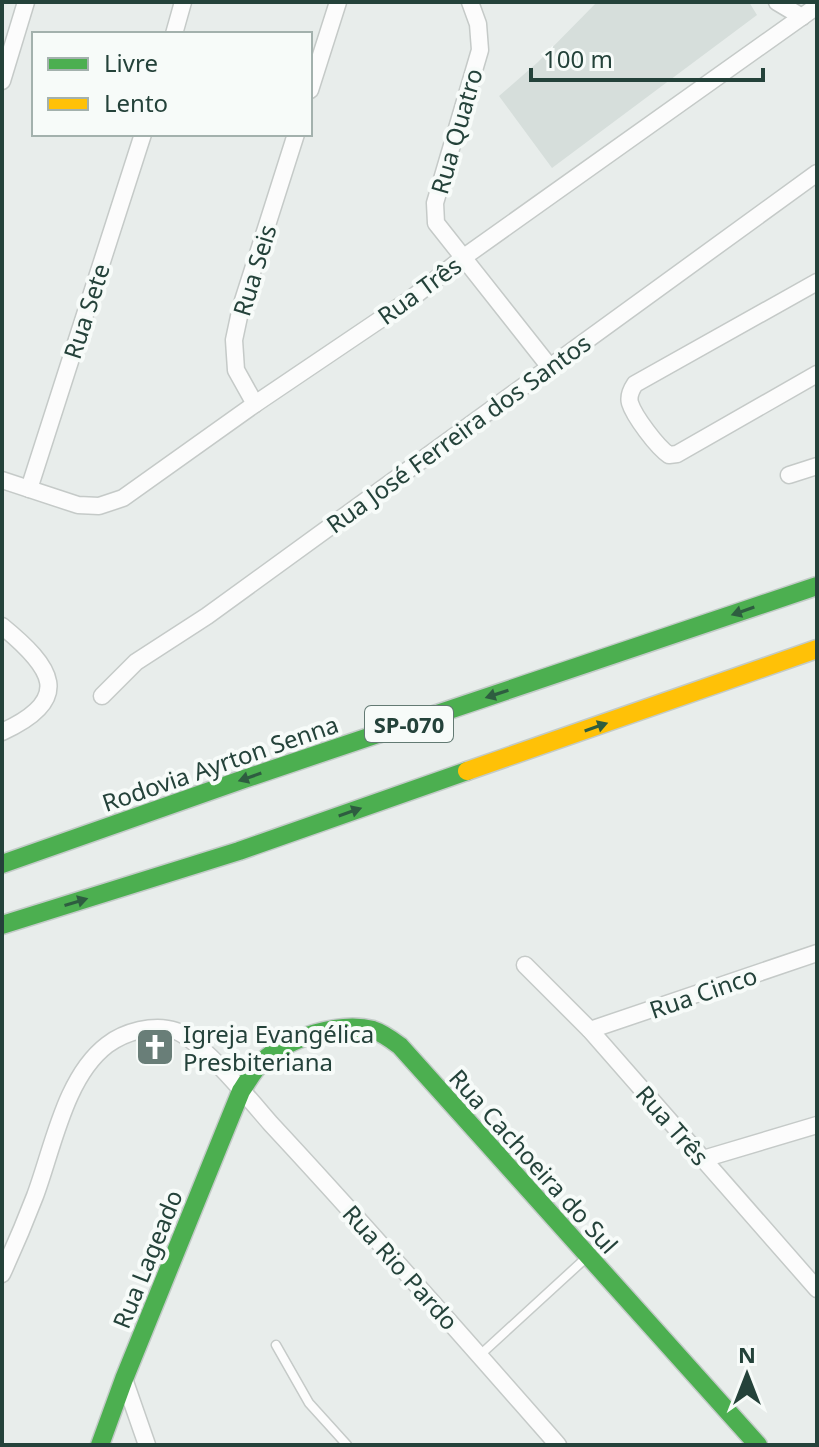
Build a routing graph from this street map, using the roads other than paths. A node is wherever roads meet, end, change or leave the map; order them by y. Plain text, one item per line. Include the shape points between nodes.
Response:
1 (26, 2) edge
2 (183, 2) edge
3 (338, 2) edge
4 (470, 2) edge
5 (777, 2) edge
6 (817, 6) edge
7 (802, 17) junction
8 (175, 32) edge
9 (2, 81) edge
10 (312, 84) edge
11 (142, 136) edge
12 (295, 136) edge
13 (817, 173) edge
14 (464, 257) junction
15 (817, 282) edge
16 (549, 366) junction
17 (817, 374) edge
18 (255, 404) junction
19 (817, 466) edge
20 (789, 475) dead end
21 (2, 480) edge
22 (29, 489) junction
23 (817, 586) edge
24 (5, 631) edge
25 (817, 649) edge
26 (102, 696) dead end
27 (2, 732) edge
28 (2, 864) edge
29 (2, 925) edge
30 (817, 953) edge
31 (525, 965) dead end
32 (590, 1030) junction
33 (241, 1091) junction
34 (817, 1125) edge
35 (703, 1159) junction
36 (588, 1257) junction
37 (2, 1274) edge
38 (817, 1289) edge
39 (276, 1345) dead end
40 (480, 1355) junction
41 (124, 1379) junction
42 (100, 1445) edge
43 (147, 1445) edge
44 (347, 1445) edge
45 (558, 1445) edge
46 (758, 1445) edge

1 - 9 street
2 - 8 street
3 - 10 street
4 - 14 street, Rua Quatro via 480,50 435,212 443,234
5 - 7 street
6 - 7 street, Rua Três
7 - 14 street, Rua Três
11 - 22 street, Rua Sete
12 - 18 street, Rua Seis via 234,340 236,370
13 - 16 street, Rua José Ferreira dos Santos
14 - 16 street, Rua Quatro
14 - 18 street, Rua Três
15 - 17 street via 635,384 630,402 659,449 677,454
16 - 26 street, Rua José Ferreira dos Santos via 136,662
18 - 22 street, Rua Três via 123,498 99,506 78,505
19 - 20 street
21 - 22 street, Rua Três
23 -> 28 main road, Rodovia Ayrton Senna / SP-070
24 - 27 street via 38,659 49,685 39,711
29 -> 25 main road, SP-070 via 253,846
30 - 32 street, Rua Cinco
31 - 32 street, Rua Três
32 - 35 street, Rua Três
33 - 36 main road, Rua Cachoeira do Sul via 264,1060 293,1042 326,1032 373,1030 400,1046
33 - 37 street, Rua Rio Pardo via 178,1032 130,1032 110,1043 91,1058 76,1082
33 - 40 street, Rua Rio Pardo
33 - 41 main road, Rua Lageado
34 - 35 street
35 - 38 street, Rua Três
36 - 40 lane
36 - 46 main road, Rua Cachoeira do Sul
39 - 44 lane via 309,1403
40 - 45 street, Rua Rio Pardo
41 - 42 main road, Rua Lageado
41 - 43 street

